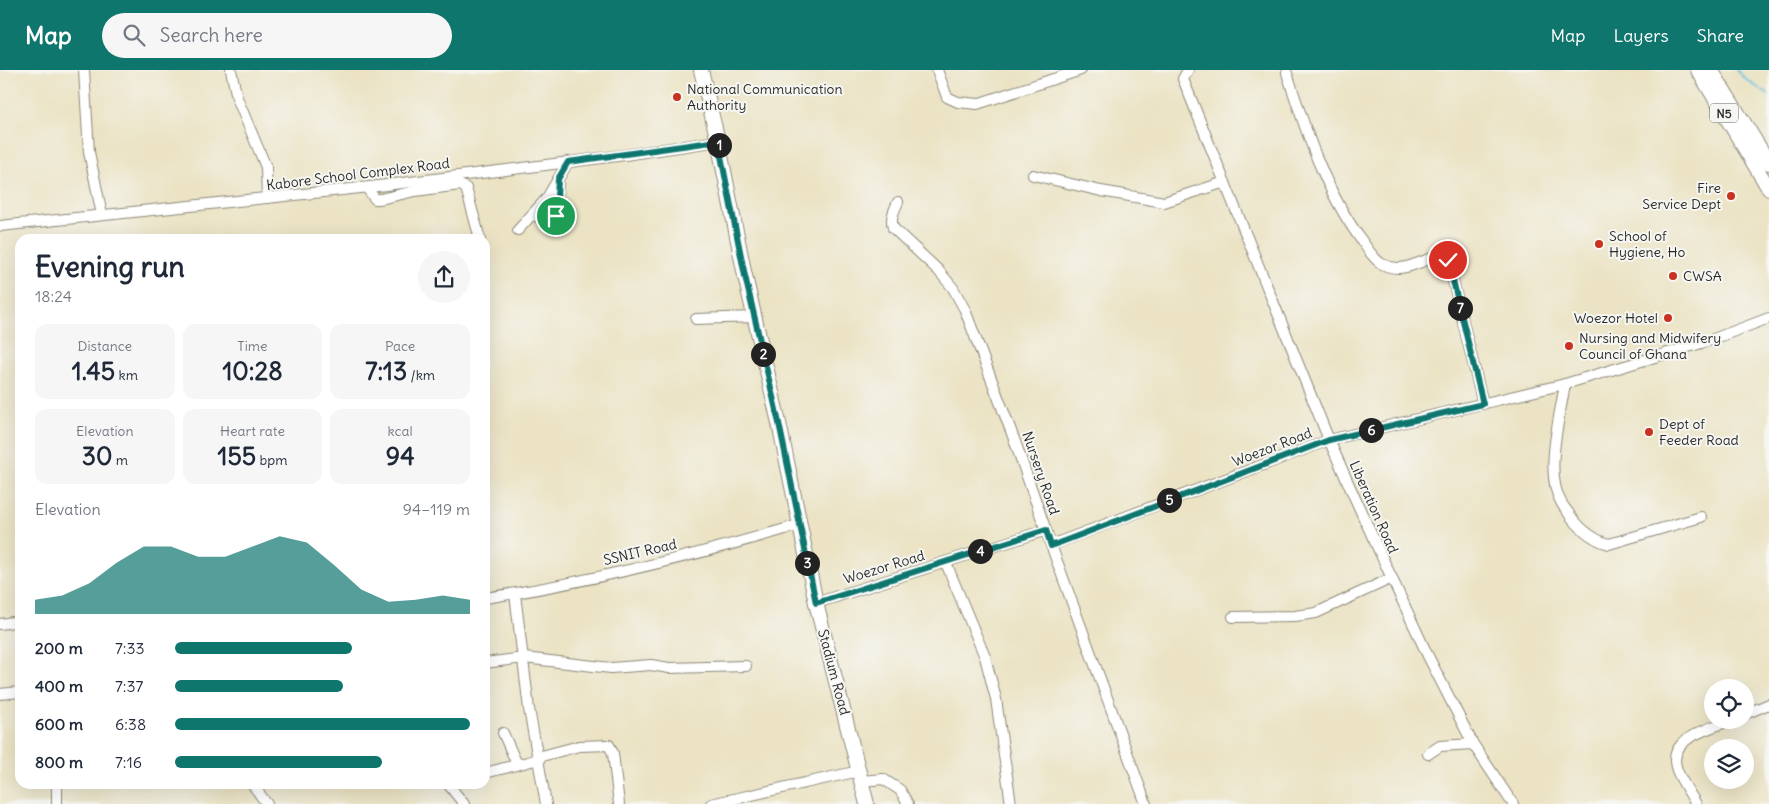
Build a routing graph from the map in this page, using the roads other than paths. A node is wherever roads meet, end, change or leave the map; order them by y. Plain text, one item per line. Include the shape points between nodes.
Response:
1 (84, 70) edge
2 (231, 70) edge
3 (701, 70) edge
4 (937, 70) edge
5 (1081, 70) edge
6 (1698, 70) edge
7 (1711, 70) edge
8 (1183, 73) edge
9 (1287, 73) dead end
10 (718, 141) junction
11 (568, 162) junction
12 (1769, 163) edge
13 (1033, 175) dead end
14 (558, 179) junction
15 (1225, 182) junction
16 (370, 187) junction
17 (1769, 189) edge
18 (266, 198) junction
19 (898, 202) dead end
20 (102, 214) junction
21 (533, 215) junction
22 (0, 226) edge
23 (518, 230) dead end
24 (479, 234) edge
25 (754, 317) junction
26 (1769, 318) edge
27 (696, 319) dead end
28 (1565, 384) junction
29 (1483, 404) junction
30 (1329, 440) junction
31 (1701, 516) dead end
32 (800, 525) junction
33 (1046, 530) junction
34 (1051, 546) junction
35 (946, 563) junction
36 (1392, 578) junction
37 (515, 594) junction
38 (490, 597) edge
39 (816, 603) junction
40 (1233, 617) dead end
41 (15, 622) edge
42 (0, 624) edge
43 (524, 658) junction
44 (490, 662) edge
45 (746, 666) dead end
46 (15, 692) edge
47 (0, 694) edge
48 (1769, 704) edge
49 (1754, 710) edge
50 (1709, 729) edge
51 (503, 733) dead end
52 (1474, 744) junction
53 (1428, 754) dead end
54 (538, 758) junction
55 (517, 764) junction
56 (490, 772) edge
57 (860, 776) junction
58 (57, 789) edge
59 (256, 789) edge
60 (453, 789) edge
61 (57, 804) edge
62 (267, 804) edge
63 (464, 804) edge
64 (546, 804) edge
65 (619, 804) edge
66 (711, 804) edge
67 (867, 804) edge
68 (908, 804) edge
69 (1011, 804) edge
70 (1146, 804) edge
71 (1513, 804) edge
72 (1696, 804) edge

1 - 20 street via 89,152
2 - 18 street via 237,98 266,167
3 - 10 main road, Stadium Road
4 - 5 street via 947,97 977,104
6 - 17 main road, N5
7 - 12 main road, N5
8 - 15 street, Liberation Road
9 - 29 street via 1312,149 1350,226 1366,248 1381,264 1396,269 1442,257 1448,260
10 - 11 street, Kabore School Complex Road
10 - 25 main road, Stadium Road
11 - 14 street
11 - 16 street, Kabore School Complex Road
13 - 15 street via 1164,202
14 - 21 street
14 - 21 street via 556,216 548,221
15 - 30 street, Liberation Road
16 - 18 street, Kabore School Complex Road
16 - 24 street via 371,196 380,198 460,185 466,188
18 - 20 street, Kabore School Complex Road
19 - 33 street, Nursery Road via 892,216 893,228 938,270 965,310
20 - 22 street, Kabore School Complex Road
21 - 23 street
25 - 27 street
25 - 32 main road, Stadium Road
26 - 28 street, Woezor Road via 1708,341
28 - 29 street, Woezor Road
28 - 31 street via 1552,463 1560,501 1579,526 1600,542 1609,544
29 - 30 street, Woezor Road
30 - 34 street, Woezor Road
30 - 36 street, Liberation Road
32 - 37 street, SSNIT Road via 726,546
32 - 39 main road, Stadium Road
33 - 34 street, Nursery Road
33 - 35 street, Woezor Road
34 - 70 street, Nursery Road
35 - 39 street, Woezor Road
35 - 69 street via 985,657 996,699
36 - 40 street via 1316,613
36 - 52 street, Liberation Road
37 - 38 street, SSNIT Road
37 - 43 street
39 - 57 main road, Stadium Road
41 - 42 street
43 - 44 street
43 - 45 street via 611,668 651,664 669,668
43 - 54 street
46 - 47 street
48 - 49 street
50 - 72 street via 1687,738 1676,751 1677,770
51 - 55 street
52 - 53 street via 1440,746
52 - 71 street, Liberation Road
54 - 55 street
54 - 64 street
54 - 65 street via 579,746 610,745
55 - 56 street
57 - 66 street
57 - 67 main road, Stadium Road
57 - 68 street via 883,779 900,790
58 - 61 street
59 - 62 street
60 - 63 street

